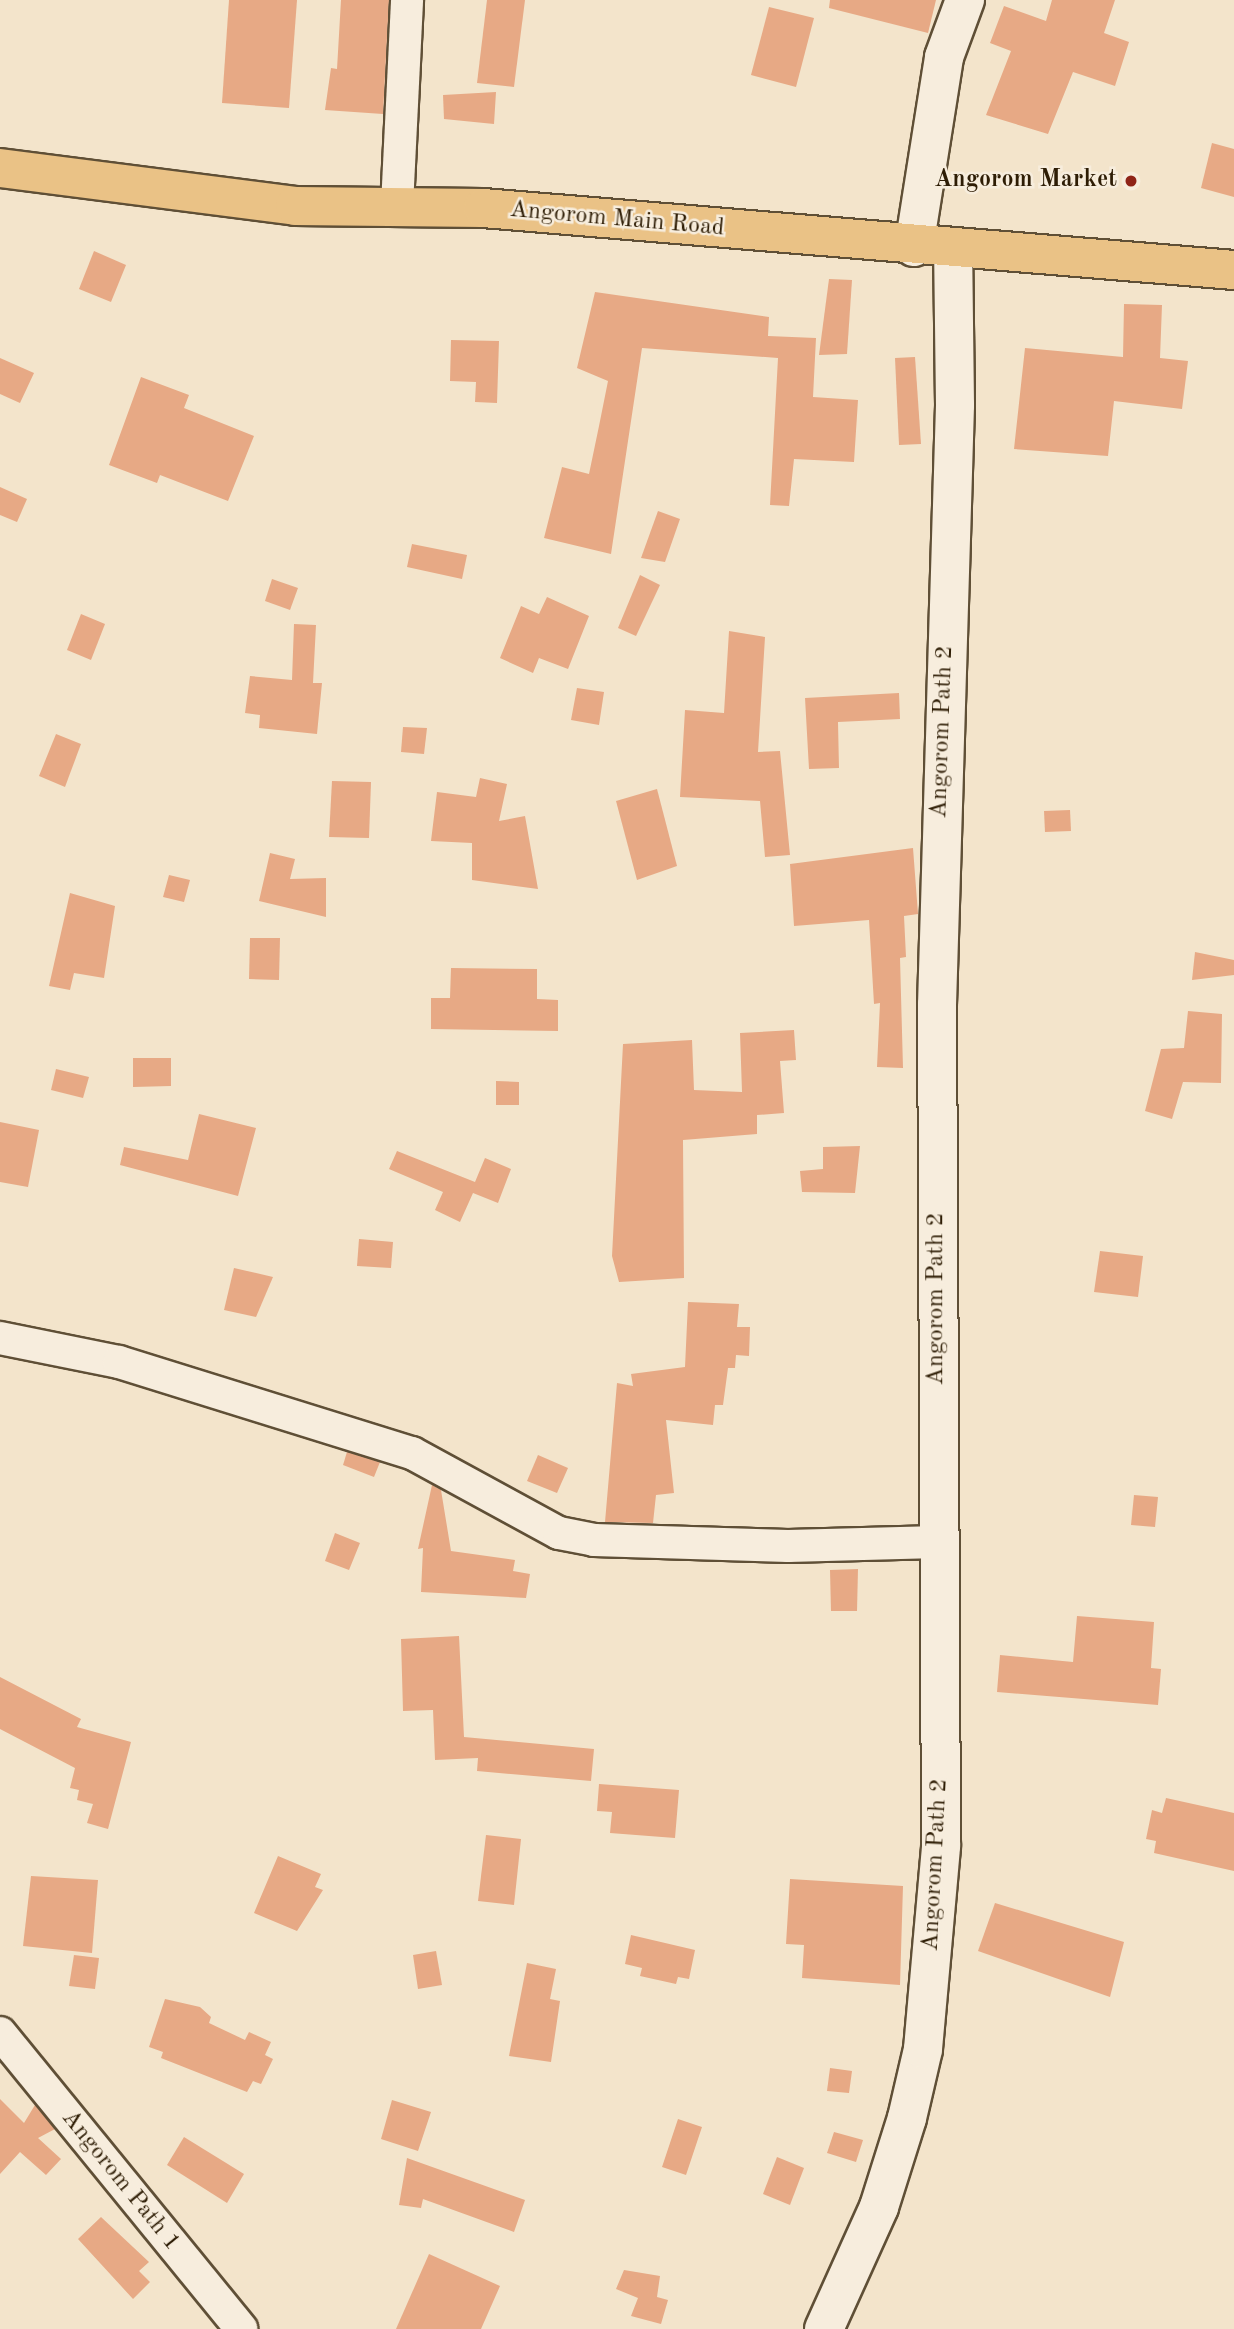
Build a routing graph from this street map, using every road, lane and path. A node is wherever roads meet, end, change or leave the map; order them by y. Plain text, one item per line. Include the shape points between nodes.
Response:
1 (407, 0) edge
2 (965, 0) edge
3 (0, 167) edge
4 (397, 206) junction
5 (914, 247) junction
6 (953, 249) junction
7 (1234, 270) edge
8 (0, 1338) edge
9 (938, 1542) junction
10 (0, 2033) edge
11 (242, 2329) edge
12 (824, 2329) edge

1 - 4 street
2 - 5 street via 944,57
3 - 4 highway, Angorom Main Road via 295,206
4 - 5 highway, Angorom Main Road via 483,208
5 - 6 highway, Angorom Main Road
6 - 7 highway, Angorom Main Road
6 - 9 street, Angorom Path 2 via 955,405 937,1005
8 - 9 street via 119,1362 412,1453 559,1533 594,1540 788,1546
9 - 12 street, Angorom Path 2 via 941,1846 923,2049 879,2207
10 - 11 street, Angorom Path 1

